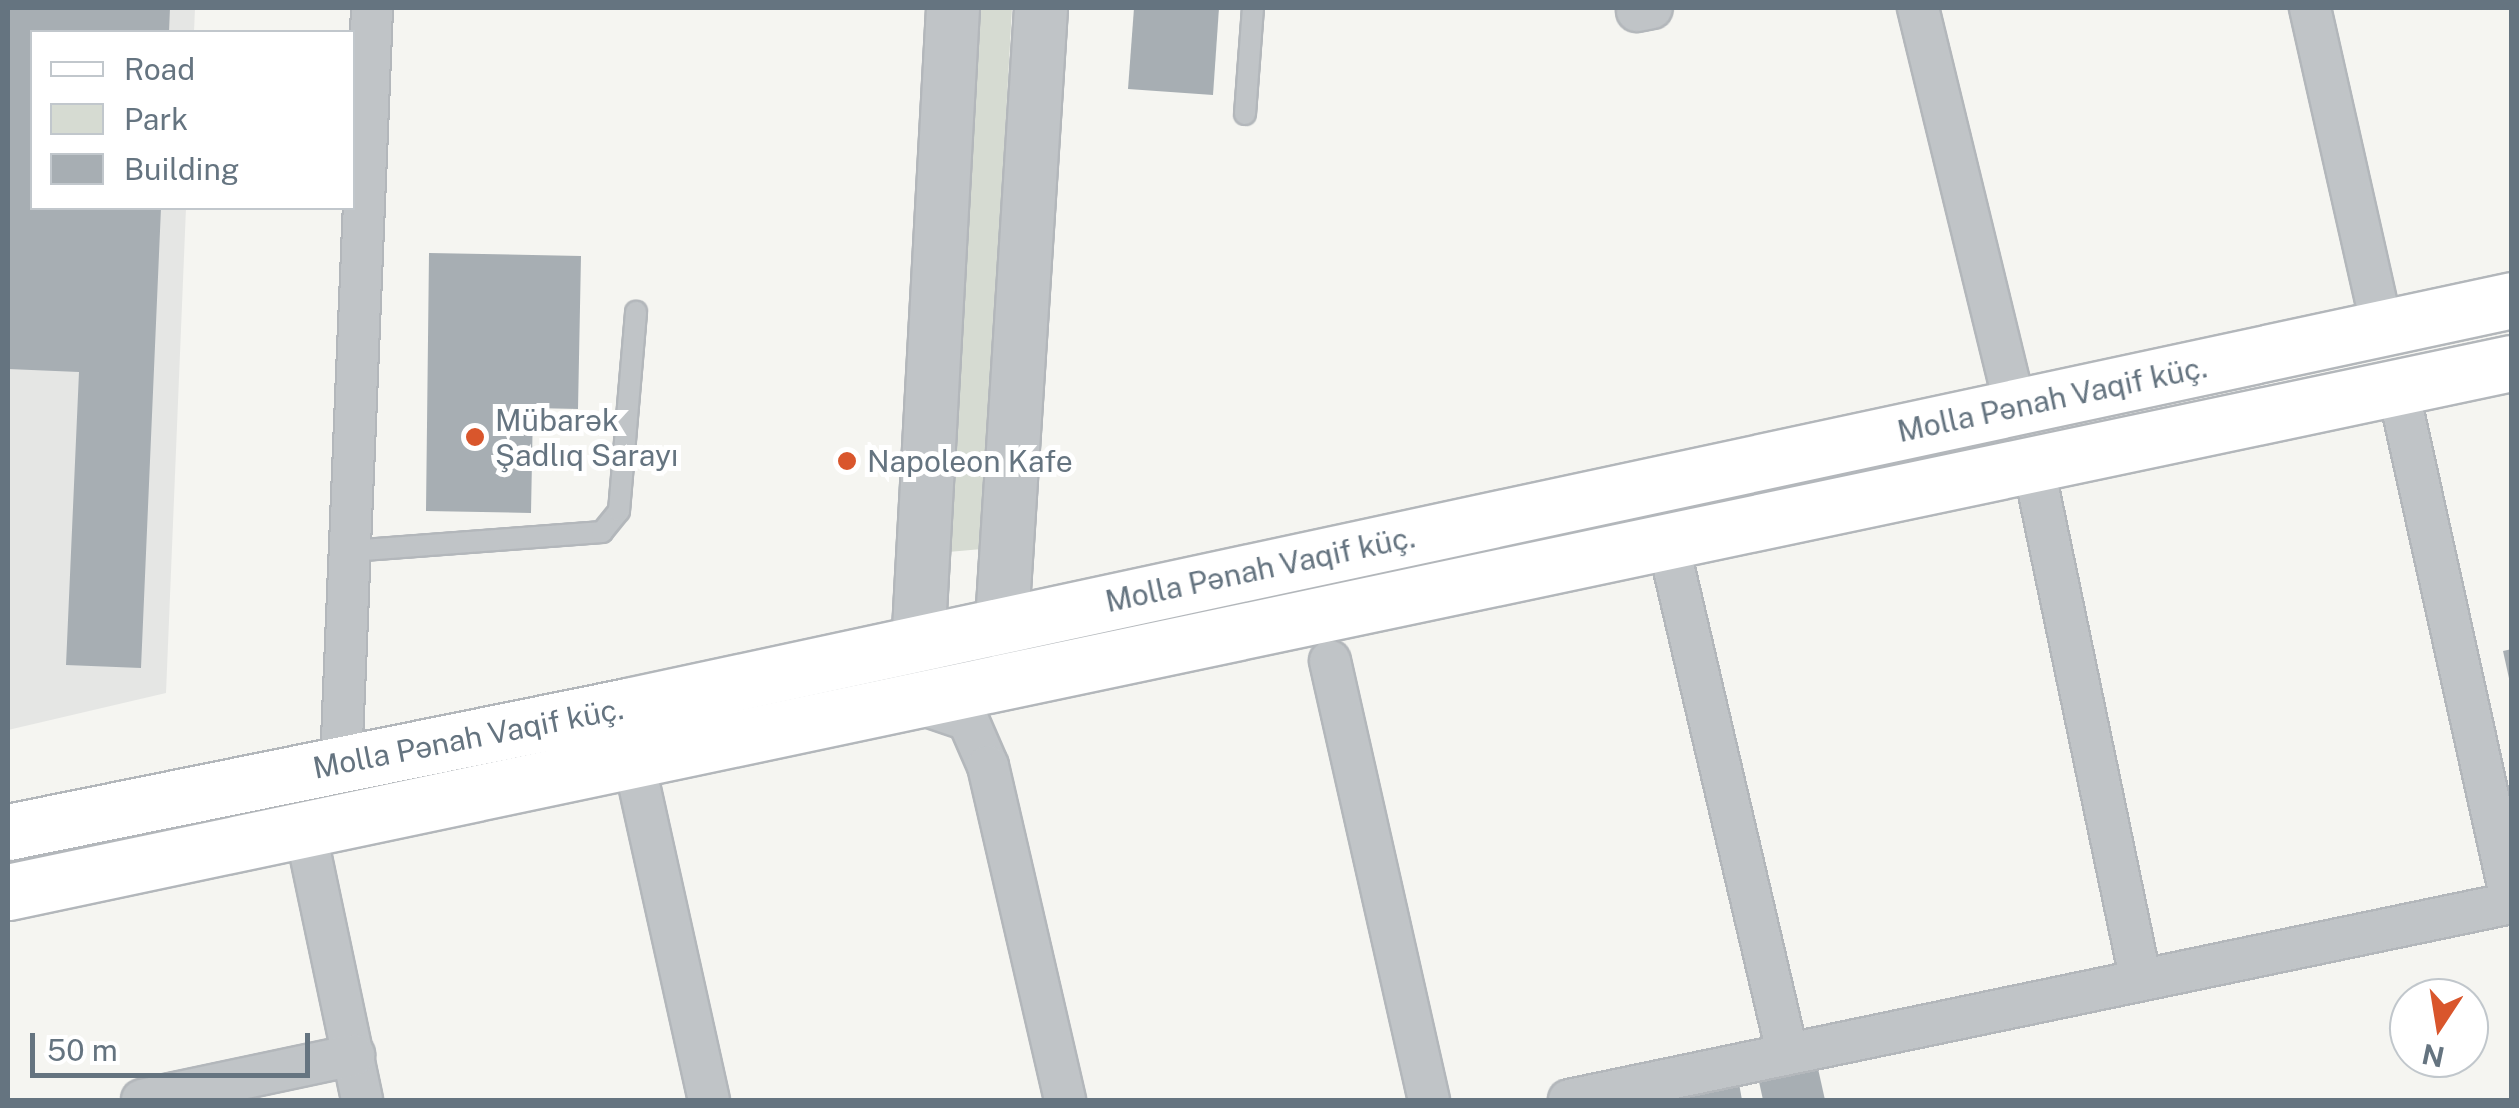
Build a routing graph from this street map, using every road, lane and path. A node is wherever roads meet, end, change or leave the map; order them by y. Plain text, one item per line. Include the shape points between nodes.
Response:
1 (372, 8) edge
2 (953, 8) edge
3 (1041, 8) edge
4 (1253, 8) edge
5 (1918, 8) edge
6 (2310, 8) edge
7 (1245, 114) dead end
8 (2512, 300) edge
9 (636, 312) dead end
10 (2382, 328) junction
11 (2512, 363) edge
12 (2398, 389) junction
13 (2015, 407) junction
14 (2034, 464) junction
15 (1667, 539) junction
16 (350, 551) junction
17 (1002, 624) junction
18 (916, 642) junction
19 (1330, 661) dead end
20 (998, 685) junction
21 (916, 702) junction
22 (634, 762) junction
23 (340, 764) junction
24 (988, 766) junction
25 (305, 829) junction
26 (8, 832) edge
27 (8, 892) edge
28 (2511, 904) edge
29 (2140, 976) junction
30 (1787, 1052) junction
31 (354, 1055) junction
32 (142, 1100) edge
33 (362, 1100) edge
34 (709, 1100) edge
35 (1065, 1100) edge
36 (1428, 1100) edge
37 (1570, 1100) edge

1 - 16 street
2 - 18 street
3 - 17 street
4 - 7 lane
5 - 13 street
6 - 10 street
8 - 10 main road, Molla Pənah Vaqif küç.
9 - 16 lane via 619,511 602,532
10 - 13 main road, Molla Pənah Vaqif küç.
11 - 12 main road, Molla Pənah Vaqif küç.
12 - 14 main road, Molla Pənah Vaqif küç.
12 - 28 street
13 - 17 main road, Molla Pənah Vaqif küç.
14 - 15 main road, Molla Pənah Vaqif küç.
14 - 29 street
15 - 20 main road, Molla Pənah Vaqif küç.
15 - 30 street
16 - 23 street
17 - 18 main road, Molla Pənah Vaqif küç.
17 - 20 street
18 - 21 street
18 - 23 main road, Molla Pənah Vaqif küç.
19 - 36 street
20 - 21 main road, Molla Pənah Vaqif küç.
20 - 24 street
21 - 22 main road, Molla Pənah Vaqif küç.
21 - 24 street via 968,720
22 - 25 main road, Molla Pənah Vaqif küç.
22 - 34 street
23 - 26 main road, Molla Pənah Vaqif küç.
24 - 35 street
25 - 27 main road, Molla Pənah Vaqif küç.
25 - 31 street
28 - 29 street
29 - 30 street
30 - 37 street
31 - 32 street
31 - 33 street

